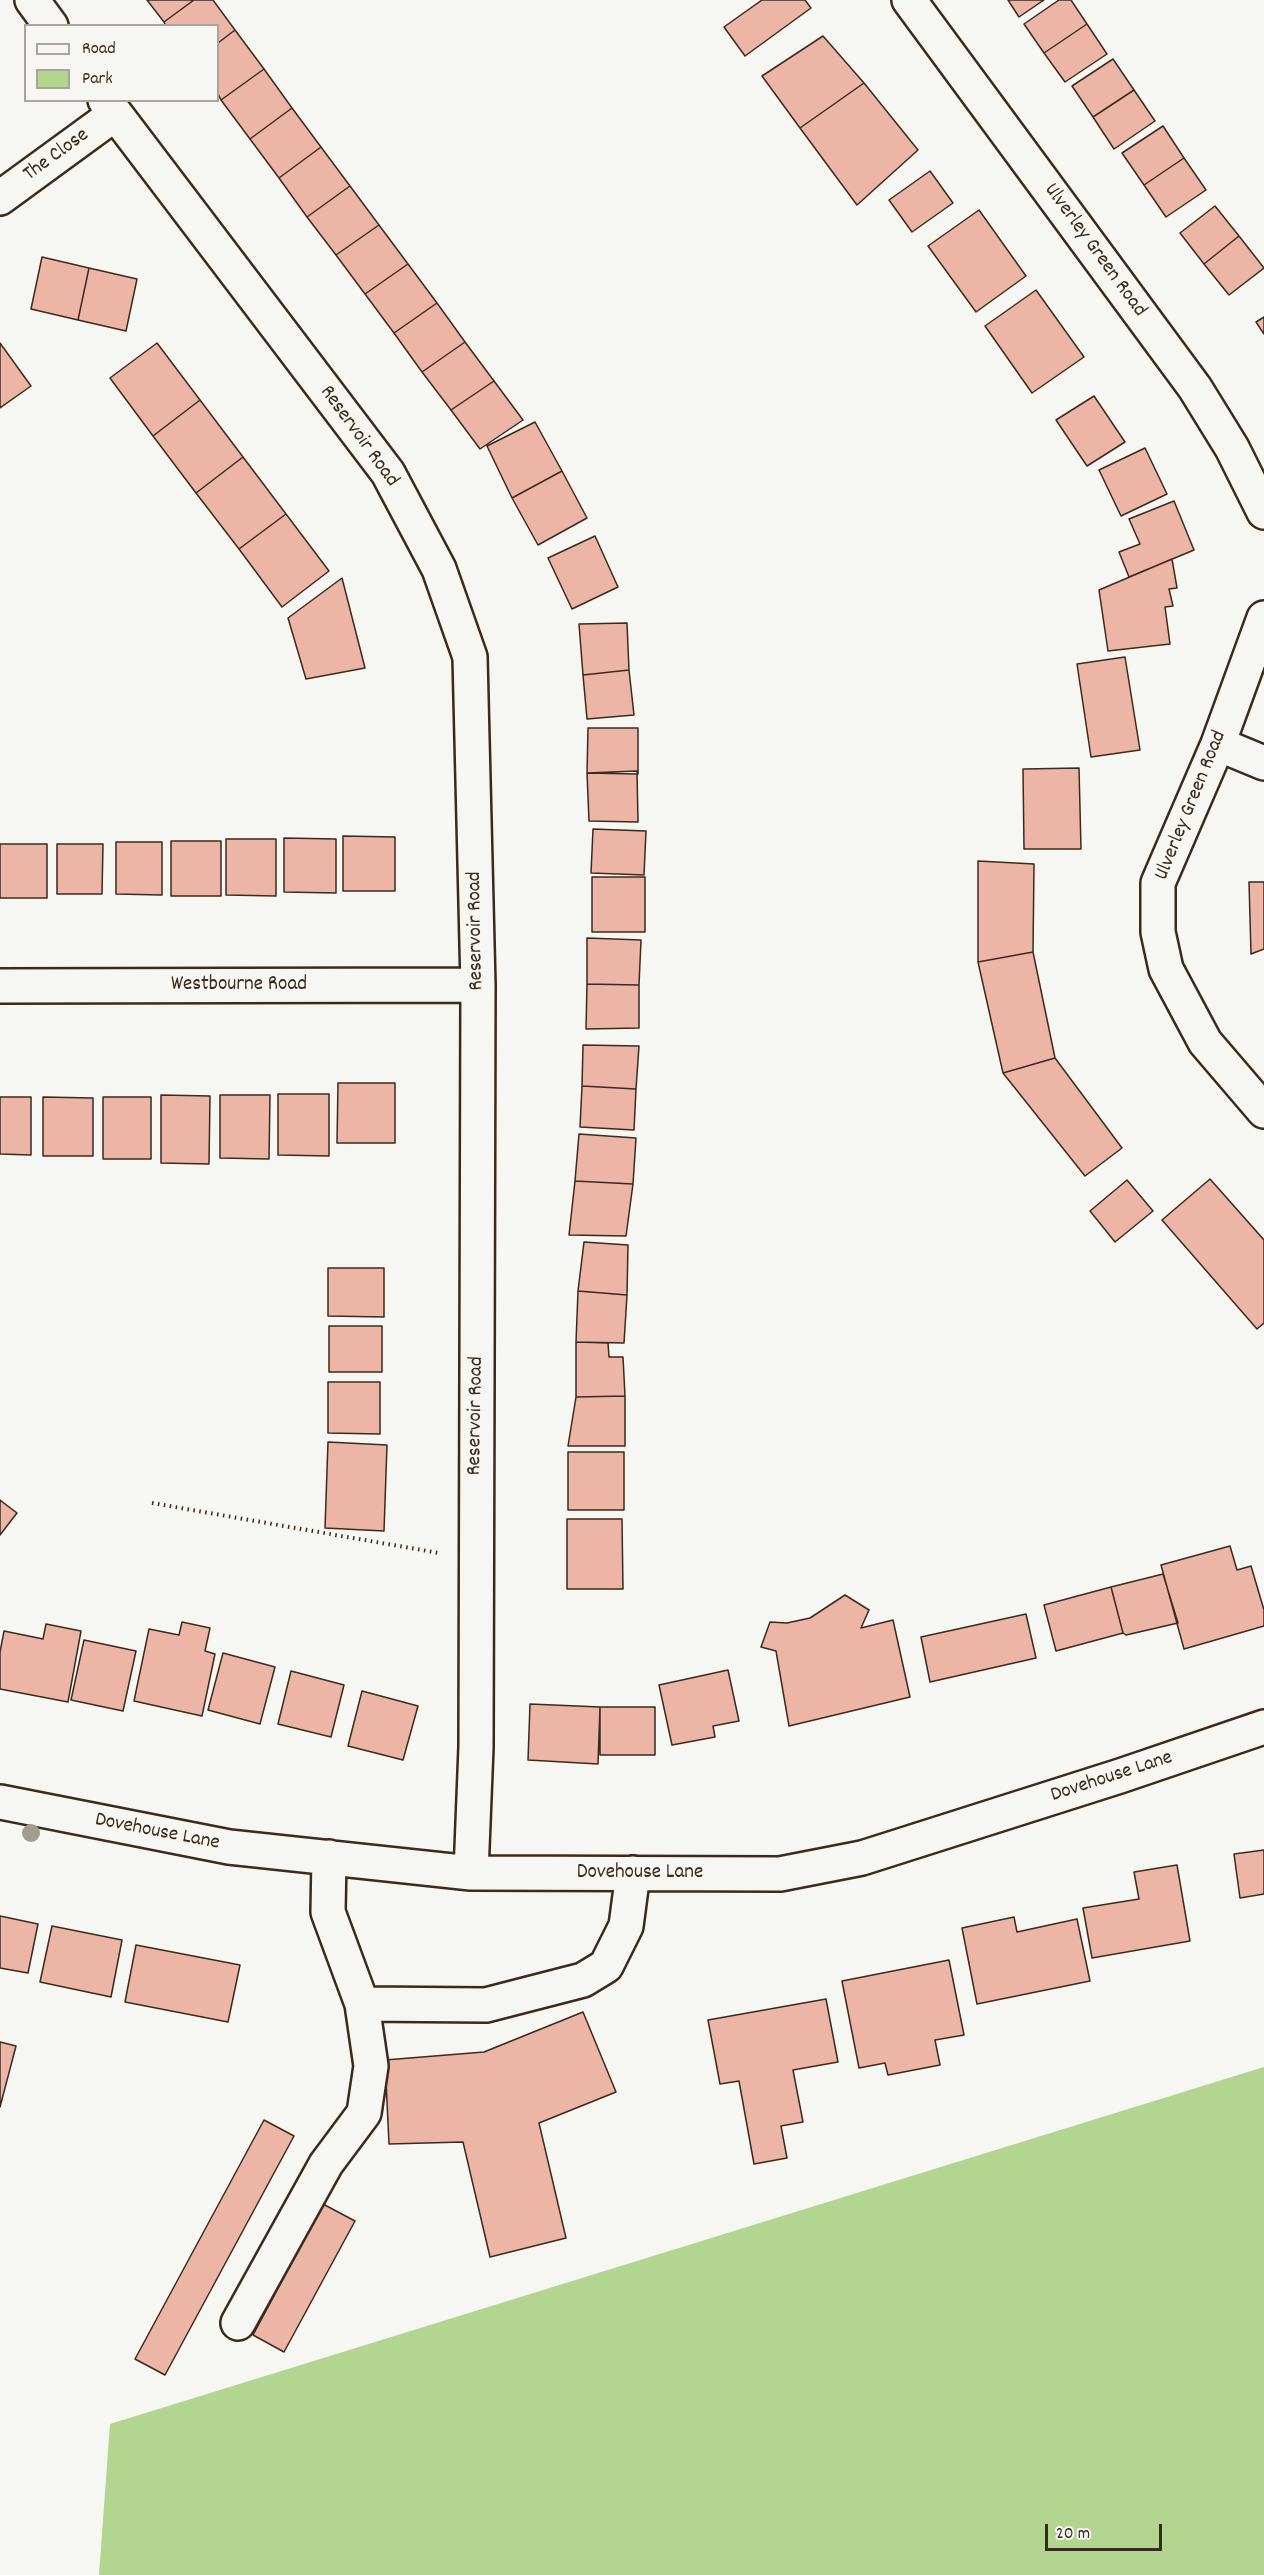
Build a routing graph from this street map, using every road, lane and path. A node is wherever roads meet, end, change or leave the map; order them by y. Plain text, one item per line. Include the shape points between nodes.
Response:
1 (32, 0) edge
2 (909, 0) edge
3 (50, 24) edge
4 (110, 107) edge
5 (0, 198) edge
6 (1264, 512) edge
7 (1264, 618) edge
8 (1218, 744) junction
9 (1264, 763) edge
10 (478, 985) junction
11 (0, 986) edge
12 (1264, 1111) edge
13 (152, 1503) dead end
14 (475, 1560) junction
15 (1264, 1727) edge
16 (0, 1802) edge
17 (329, 1857) junction
18 (471, 1873) junction
19 (633, 1874) junction
20 (362, 2004) junction
21 (238, 2323) dead end

1 - 3 street
2 - 6 street, Ulverley Green Road via 1195,388 1232,448
4 - 5 street, The Close
4 - 10 street, Reservoir Road via 388,473 439,569 470,657
7 - 8 street, Ulverley Green Road
8 - 9 street
8 - 12 street, Ulverley Green Road via 1158,884 1158,932 1166,969 1205,1042
10 - 11 street, Westbourne Road
10 - 14 street, Reservoir Road
13 - 14 path
14 - 18 street, Reservoir Road via 476,1747
15 - 19 street, Dovehouse Lane via 862,1858 780,1874
16 - 17 street, Dovehouse Lane via 229,1846
17 - 18 street, Dovehouse Lane
17 - 20 street via 328,1912
18 - 19 street, Dovehouse Lane
19 - 20 street via 626,1926 606,1966 583,1980 486,2005
20 - 21 street via 371,2066 364,2113 326,2164

